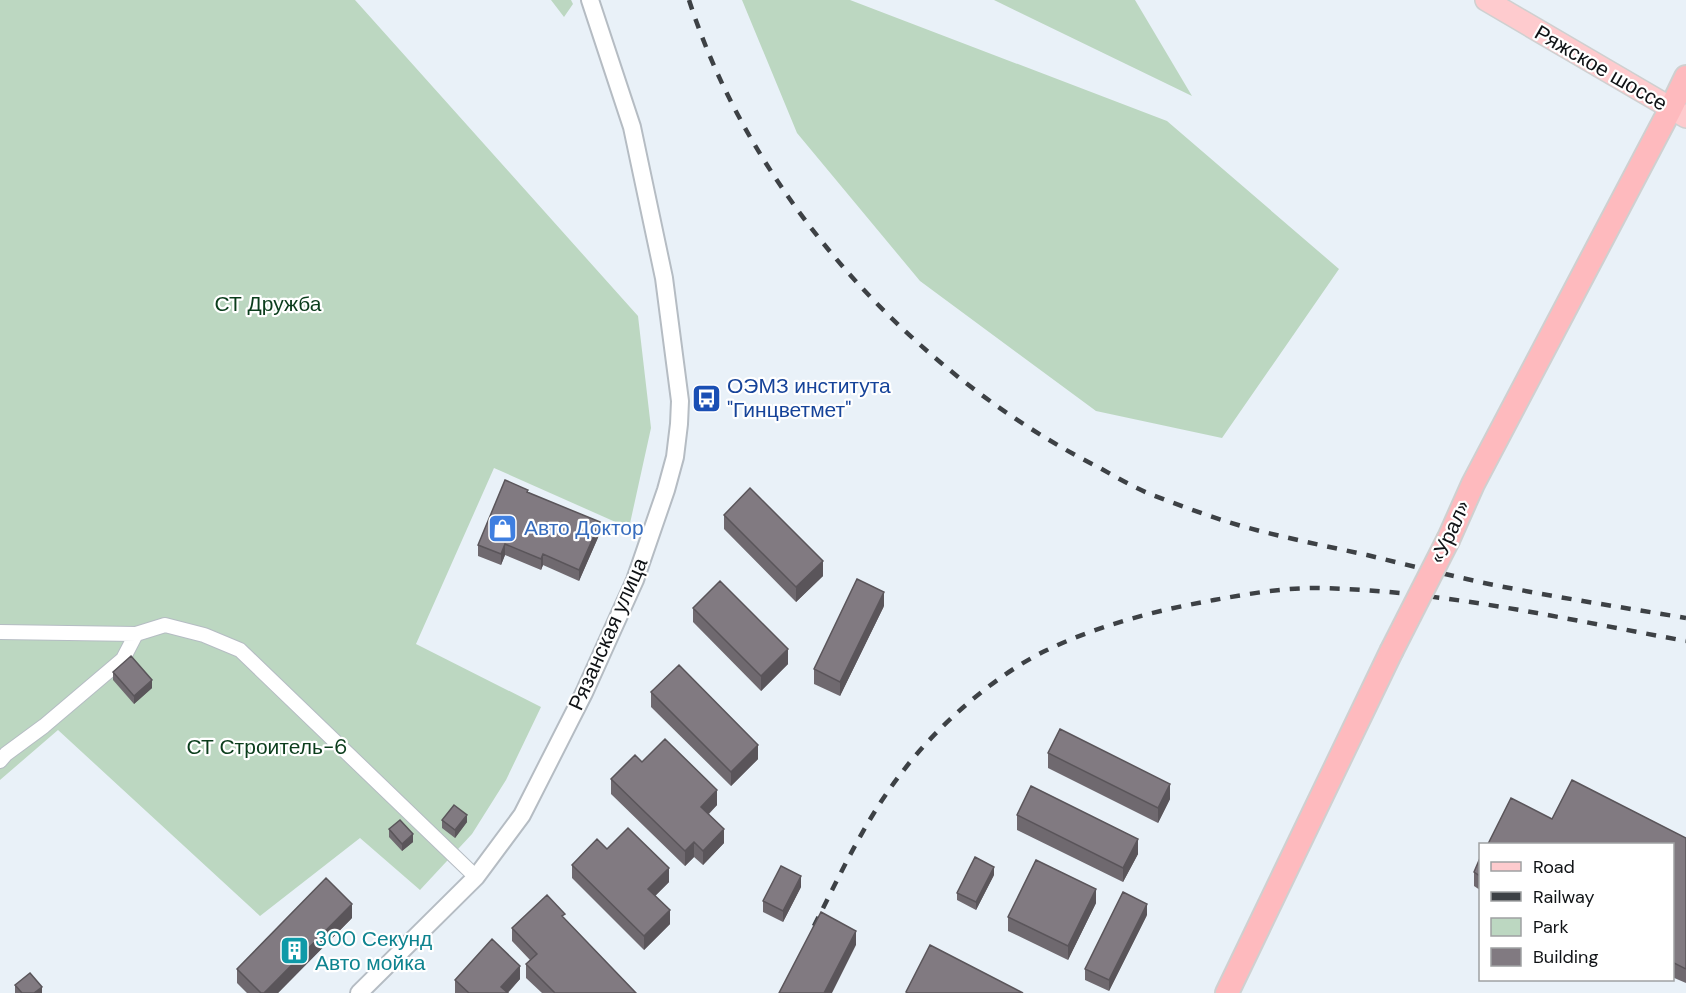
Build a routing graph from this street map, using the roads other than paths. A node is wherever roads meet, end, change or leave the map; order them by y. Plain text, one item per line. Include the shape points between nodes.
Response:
1 (590, 0) edge
2 (1486, 0) edge
3 (1686, 77) edge
4 (1679, 113) edge
5 (0, 632) edge
6 (136, 634) junction
7 (0, 761) edge
8 (476, 877) junction
9 (359, 993) edge
10 (1227, 993) edge

1 - 8 street, Рязанская улица via 632,127 664,278 680,424 666,490 635,580 585,693 522,816
2 - 4 main road, Ряжское шоссе
3 - 4 highway, «Урал»
4 - 10 highway, «Урал», bridge via 1473,484
5 - 6 street
6 - 7 street via 123,659
6 - 8 street via 165,625 240,650
8 - 9 street, Рязанская улица

